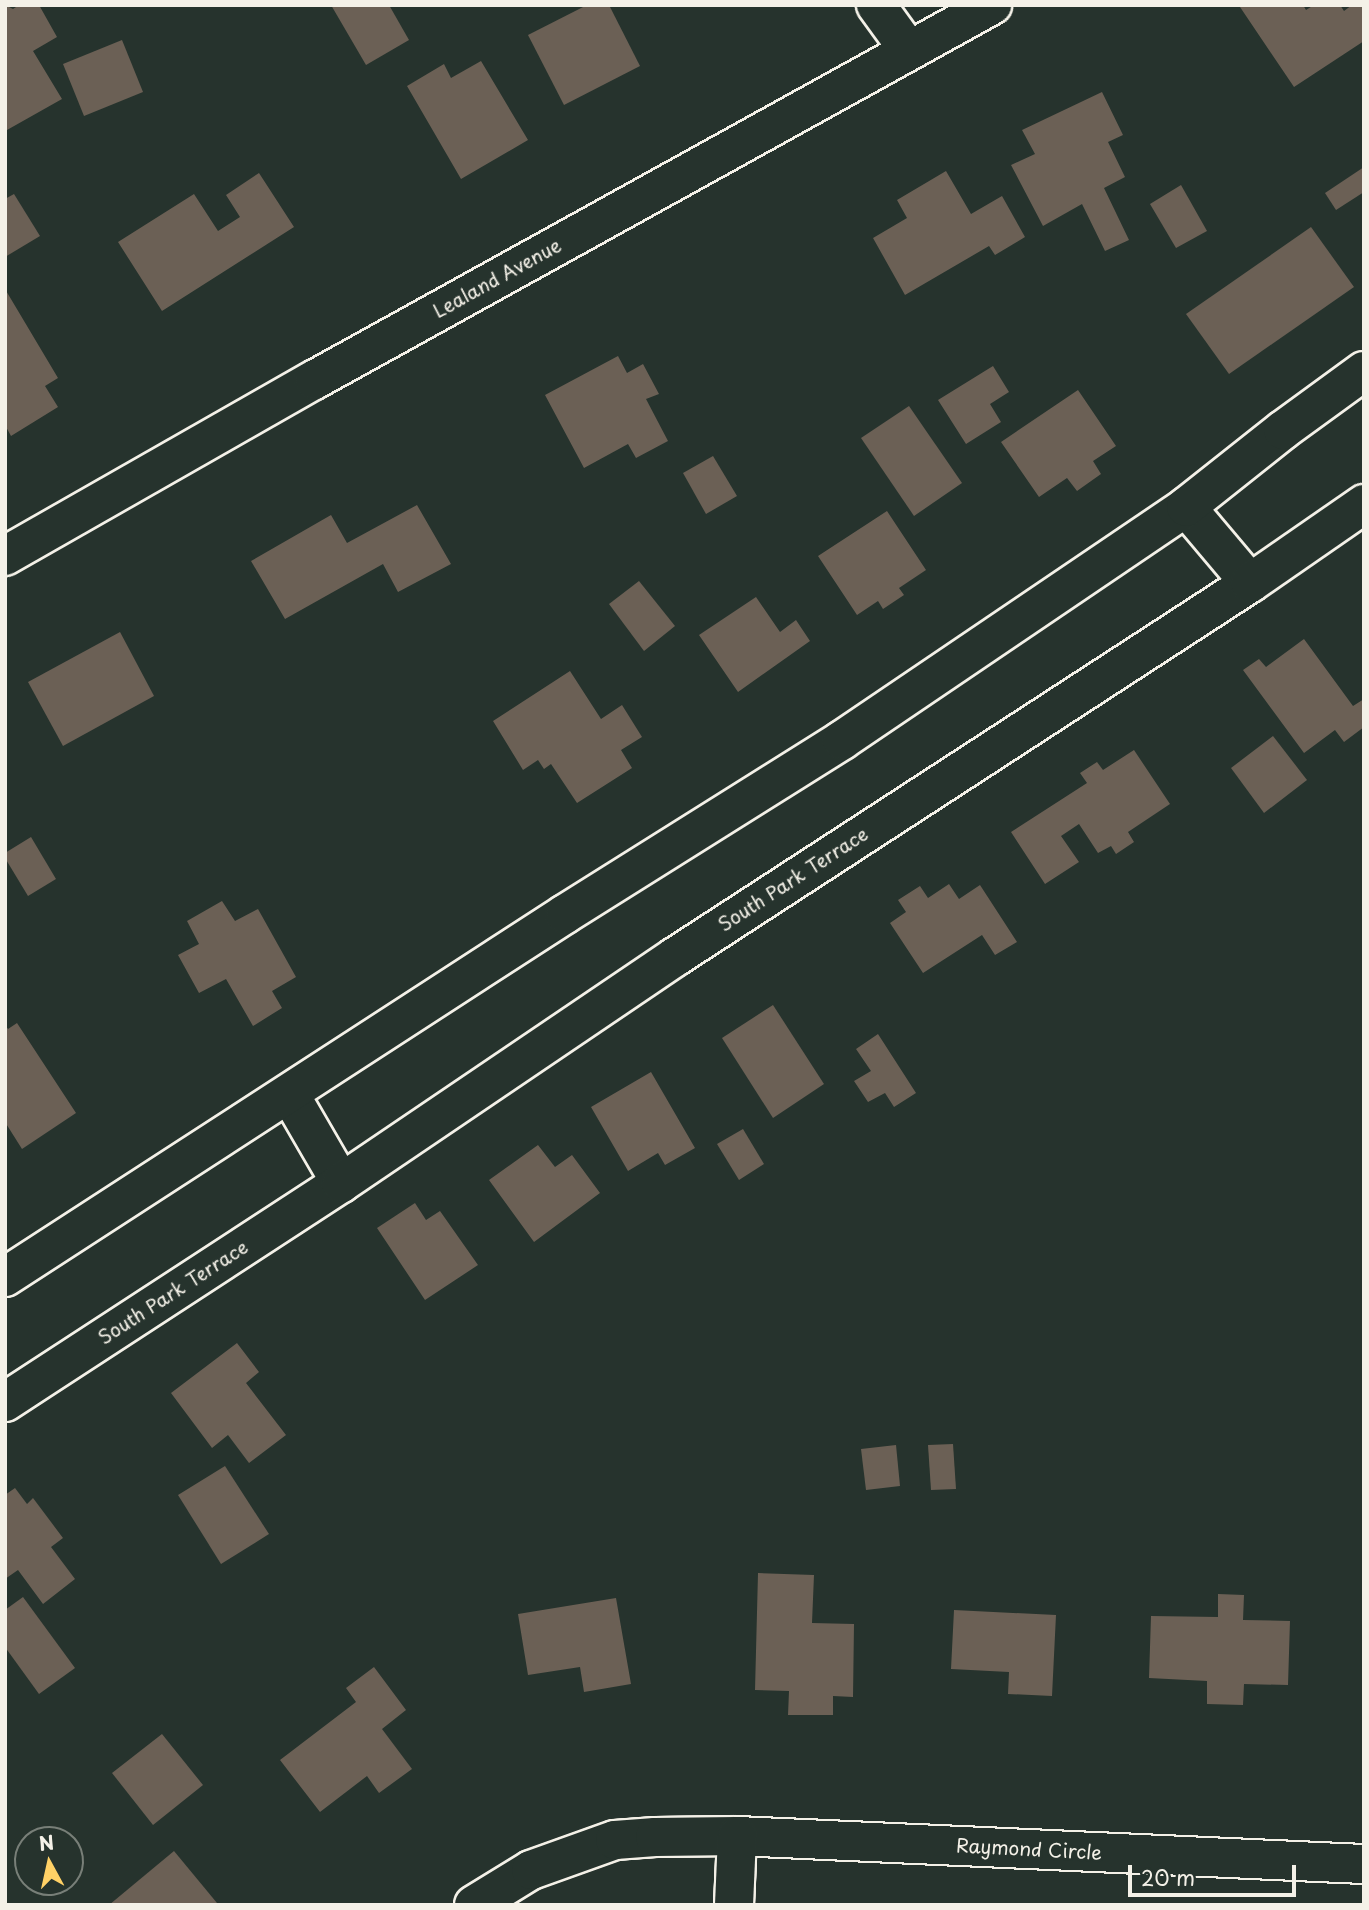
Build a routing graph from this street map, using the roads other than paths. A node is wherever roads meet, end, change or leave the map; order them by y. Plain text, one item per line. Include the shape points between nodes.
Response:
1 (876, 5) edge
2 (992, 5) edge
3 (908, 49) junction
4 (1364, 371) edge
5 (1364, 504) edge
6 (1186, 508) junction
7 (5, 556) edge
8 (1250, 583) junction
9 (290, 1095) junction
10 (341, 1183) junction
11 (5, 1277) edge
12 (5, 1402) edge
13 (737, 1836) junction
14 (1364, 1864) edge
15 (474, 1905) edge
16 (734, 1905) edge

1 - 3 street
2 - 3 street, Lealand Avenue
3 - 7 street, Lealand Avenue
4 - 6 street
5 - 8 street, South Park Terrace
6 - 8 street
6 - 9 street via 842,740
8 - 10 street, South Park Terrace via 675,957
9 - 10 street
9 - 11 street
10 - 12 street, South Park Terrace
13 - 14 street, Raymond Circle
13 - 15 street, Raymond Circle via 615,1840 531,1870
13 - 16 street

